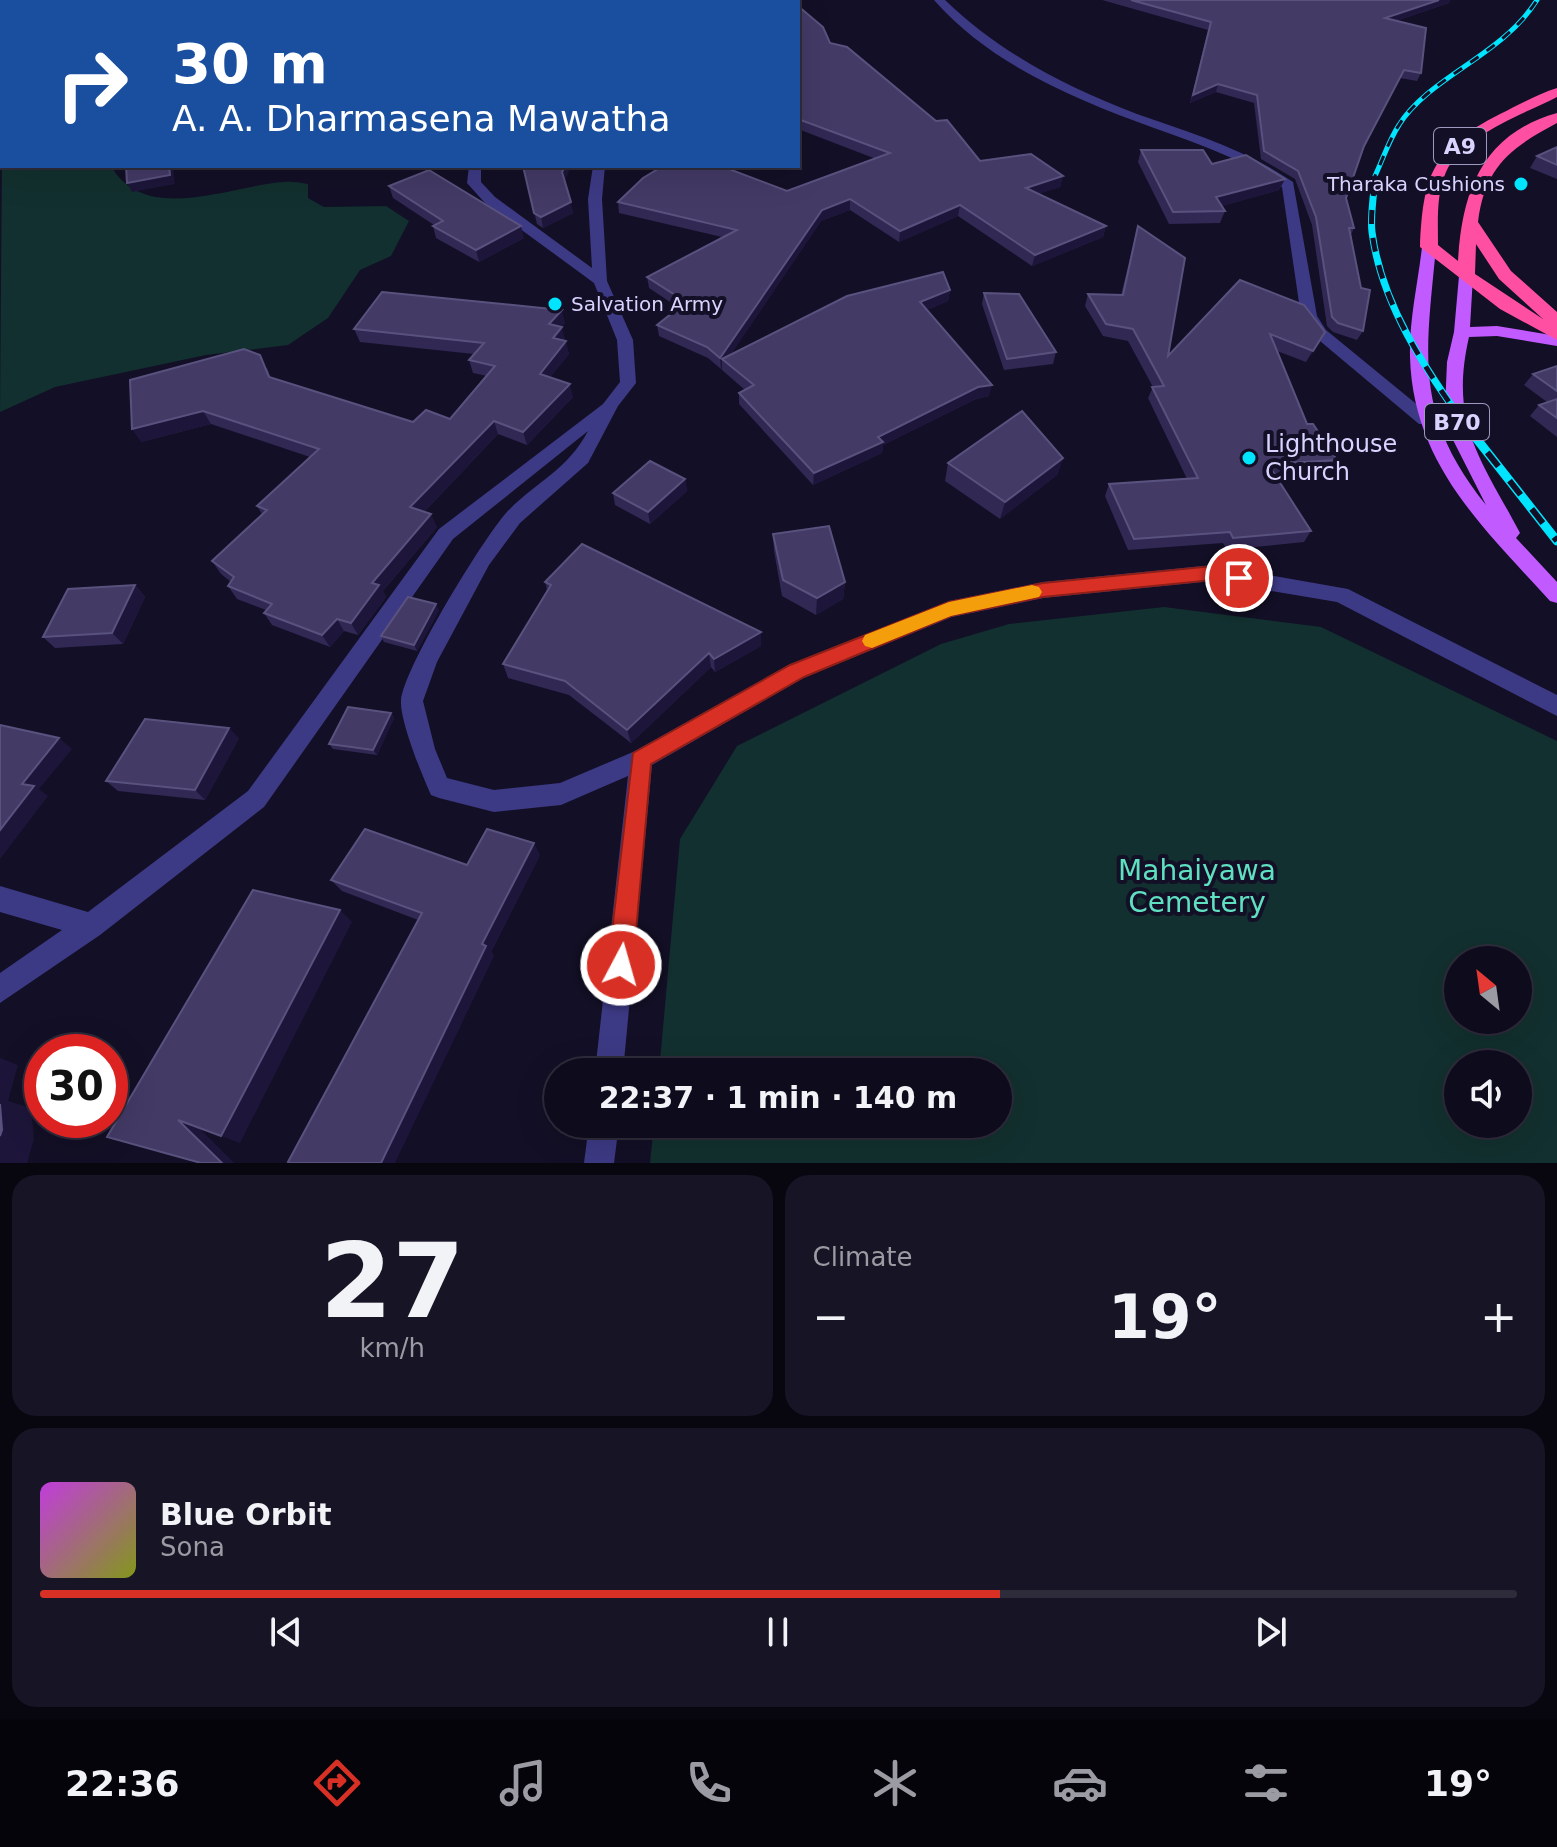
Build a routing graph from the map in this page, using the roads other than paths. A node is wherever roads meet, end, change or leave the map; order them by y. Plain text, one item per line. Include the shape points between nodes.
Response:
1 (939, 0) edge
2 (1557, 92) edge
3 (1557, 117) edge
4 (475, 168) edge
5 (599, 168) edge
6 (1468, 220) junction
7 (1429, 247) junction
8 (1466, 276) junction
9 (600, 281) junction
10 (1557, 322) edge
11 (1462, 332) junction
12 (1557, 334) edge
13 (1557, 341) edge
14 (611, 404) junction
15 (1425, 420) junction
16 (1522, 555) junction
17 (1557, 595) edge
18 (1557, 706) edge
19 (641, 759) junction
20 (0, 899) edge
21 (91, 926) junction
22 (0, 989) edge
23 (610, 1058) edge
24 (602, 1138) edge
25 (599, 1163) edge

1 - 15 street via 962,26 1015,64 1117,111 1232,151 1288,185 1309,316 1320,333
2 - 7 highway, A9 via 1474,135 1444,161 1432,196
3 - 6 highway, A9 via 1517,138 1493,159 1476,186
4 - 9 street via 474,183 490,200
5 - 9 street via 595,199
6 - 8 highway
6 - 10 highway via 1505,275
7 - 8 highway
7 - 15 main road, B70 via 1417,356
8 - 11 main road, B70
8 - 12 highway
9 - 14 street via 625,340 628,383
11 - 13 main road via 1497,331
11 - 16 main road, B70 via 1454,409 1460,436
14 - 19 street via 582,459 513,518 482,560 427,661 412,701 439,787 494,801 561,794
14 - 21 street via 446,534 256,799
15 - 16 main road, B70 via 1458,486
16 - 17 main road, B70
18 - 19 street via 1341,595 1213,573 1043,590 949,609 797,671
19 - 23 street
20 - 21 street
21 - 22 street
24 - 25 street

